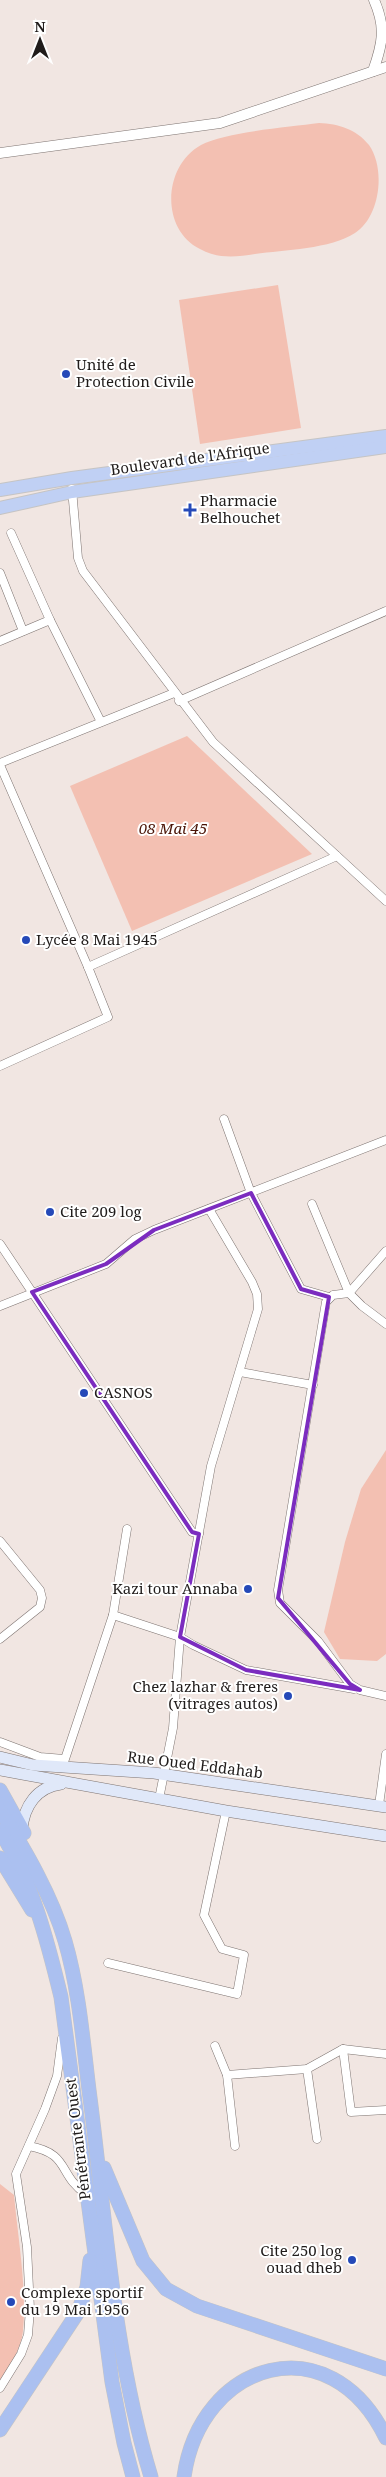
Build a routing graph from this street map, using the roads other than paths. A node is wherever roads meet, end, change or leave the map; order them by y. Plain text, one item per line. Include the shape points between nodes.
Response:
1 (379, 6) edge
2 (386, 67) edge
3 (373, 71) junction
4 (0, 153) edge
5 (386, 436) edge
6 (386, 447) edge
7 (72, 478) junction
8 (0, 490) edge
9 (72, 492) junction
10 (0, 508) edge
11 (11, 533) dead end
12 (0, 574) edge
13 (386, 611) edge
14 (50, 620) junction
15 (23, 631) junction
16 (0, 641) edge
17 (174, 693) junction
18 (179, 700) junction
19 (101, 722) junction
20 (0, 764) edge
21 (337, 856) junction
22 (386, 901) edge
23 (88, 967) junction
24 (0, 1066) edge
25 (224, 1119) dead end
26 (386, 1140) edge
27 (251, 1193) junction
28 (312, 1204) dead end
29 (210, 1210) junction
30 (0, 1244) edge
31 (386, 1252) edge
32 (32, 1292) junction
33 (349, 1293) junction
34 (329, 1297) junction
35 (0, 1306) edge
36 (386, 1324) edge
37 (240, 1372) junction
38 (313, 1385) junction
39 (128, 1529) dead end
40 (199, 1534) junction
41 (0, 1541) edge
42 (113, 1615) junction
43 (180, 1636) junction
44 (0, 1639) edge
45 (360, 1690) junction
46 (386, 1696) edge
47 (0, 1742) edge
48 (386, 1754) edge
49 (0, 1757) edge
50 (63, 1763) junction
51 (385, 1764) edge
52 (0, 1770) edge
53 (163, 1774) junction
54 (68, 1783) junction
55 (0, 1790) edge
56 (159, 1799) junction
57 (383, 1806) edge
58 (0, 1810) edge
59 (226, 1811) junction
60 (22, 1829) junction
61 (0, 1831) edge
62 (386, 1836) edge
63 (0, 1858) edge
64 (41, 1886) junction
65 (40, 1918) junction
66 (108, 1963) dead end
67 (65, 2021) junction
68 (215, 2046) dead end
69 (343, 2049) junction
70 (386, 2054) edge
71 (307, 2070) junction
72 (227, 2075) junction
73 (386, 2110) edge
74 (316, 2138) dead end
75 (29, 2146) junction
76 (235, 2146) dead end
77 (97, 2153) junction
78 (86, 2194) junction
79 (91, 2221) junction
80 (386, 2368) edge
81 (0, 2388) edge
82 (0, 2430) edge
83 (386, 2438) edge
84 (133, 2477) edge
85 (151, 2477) edge
86 (184, 2477) edge

1 - 3 street via 385,33
2 - 3 street
3 - 4 street via 220,123
5 - 7 main road, Boulevard de l'Afrique
6 - 9 main road, Boulevard de l'Afrique
7 - 8 main road, Boulevard de l'Afrique
7 - 9 street
9 - 10 main road, Boulevard de l'Afrique
9 - 17 street via 78,558 83,571
11 - 14 street
12 - 15 street
13 - 18 street
14 - 15 street
14 - 19 street
15 - 16 street
17 - 18 street
17 - 19 street
18 - 21 street via 213,742
19 - 20 street
20 - 23 street
21 - 22 street
21 - 23 street
23 - 24 street via 108,1017
25 - 27 street
26 - 27 street
27 - 29 street
27 - 34 street via 301,1289
28 - 33 street
29 - 32 street via 147,1233 106,1264
29 - 37 street via 257,1294 258,1309
30 - 32 street
31 - 33 street
32 - 35 street
32 - 40 street via 192,1532
33 - 34 street
33 - 36 street
34 - 38 street
37 - 38 street
37 - 40 street via 211,1466
38 - 45 street via 278,1598 318,1641 350,1684
39 - 42 street
40 - 43 street
41 - 44 street via 40,1590 42,1598 40,1607
42 - 43 street
42 - 50 street
43 - 45 street via 246,1670
43 - 53 street via 172,1728
45 - 46 street
47 - 50 street
48 - 51 street
49 - 50 main road, Rue Oued Eddahab via 23,1763
50 - 53 main road, Rue Oued Eddahab
51 - 57 street
52 - 54 main road
53 - 56 street
53 - 57 main road, Rue Oued Eddahab
54 - 56 main road
54 - 60 main road via 48,1787 35,1796 26,1809
55 - 60 highway
56 - 59 main road
58 - 64 highway, Pénétrante Ouest
59 - 62 main road
59 - 66 street via 204,1914 222,1949 244,1955 237,1994
60 - 64 highway via 36,1861
61 - 65 highway, Pénétrante Ouest via 17,1860
63 - 65 highway via 24,1901
64 - 77 highway, Pénétrante Ouest via 65,1942 73,1978
65 - 67 highway, Pénétrante Ouest via 50,1948
67 - 75 street via 57,2076
67 - 78 highway, Pénétrante Ouest
68 - 72 street
69 - 70 street
69 - 71 street
69 - 73 street via 351,2112
71 - 72 street
71 - 74 street
72 - 76 street
75 - 78 street via 47,2150 58,2157 73,2182
75 - 81 street via 16,2174 27,2247 28,2335 21,2354
77 - 80 highway via 143,2261 166,2289 197,2306
77 - 85 highway, Pénétrante Ouest via 125,2378
78 - 79 highway, Pénétrante Ouest
79 - 82 highway via 87,2287 78,2312
79 - 84 highway, Pénétrante Ouest via 112,2382
83 - 86 highway via 377,2419 358,2396 339,2381 301,2367 285,2367 249,2379 223,2397 198,2428 187,2456

